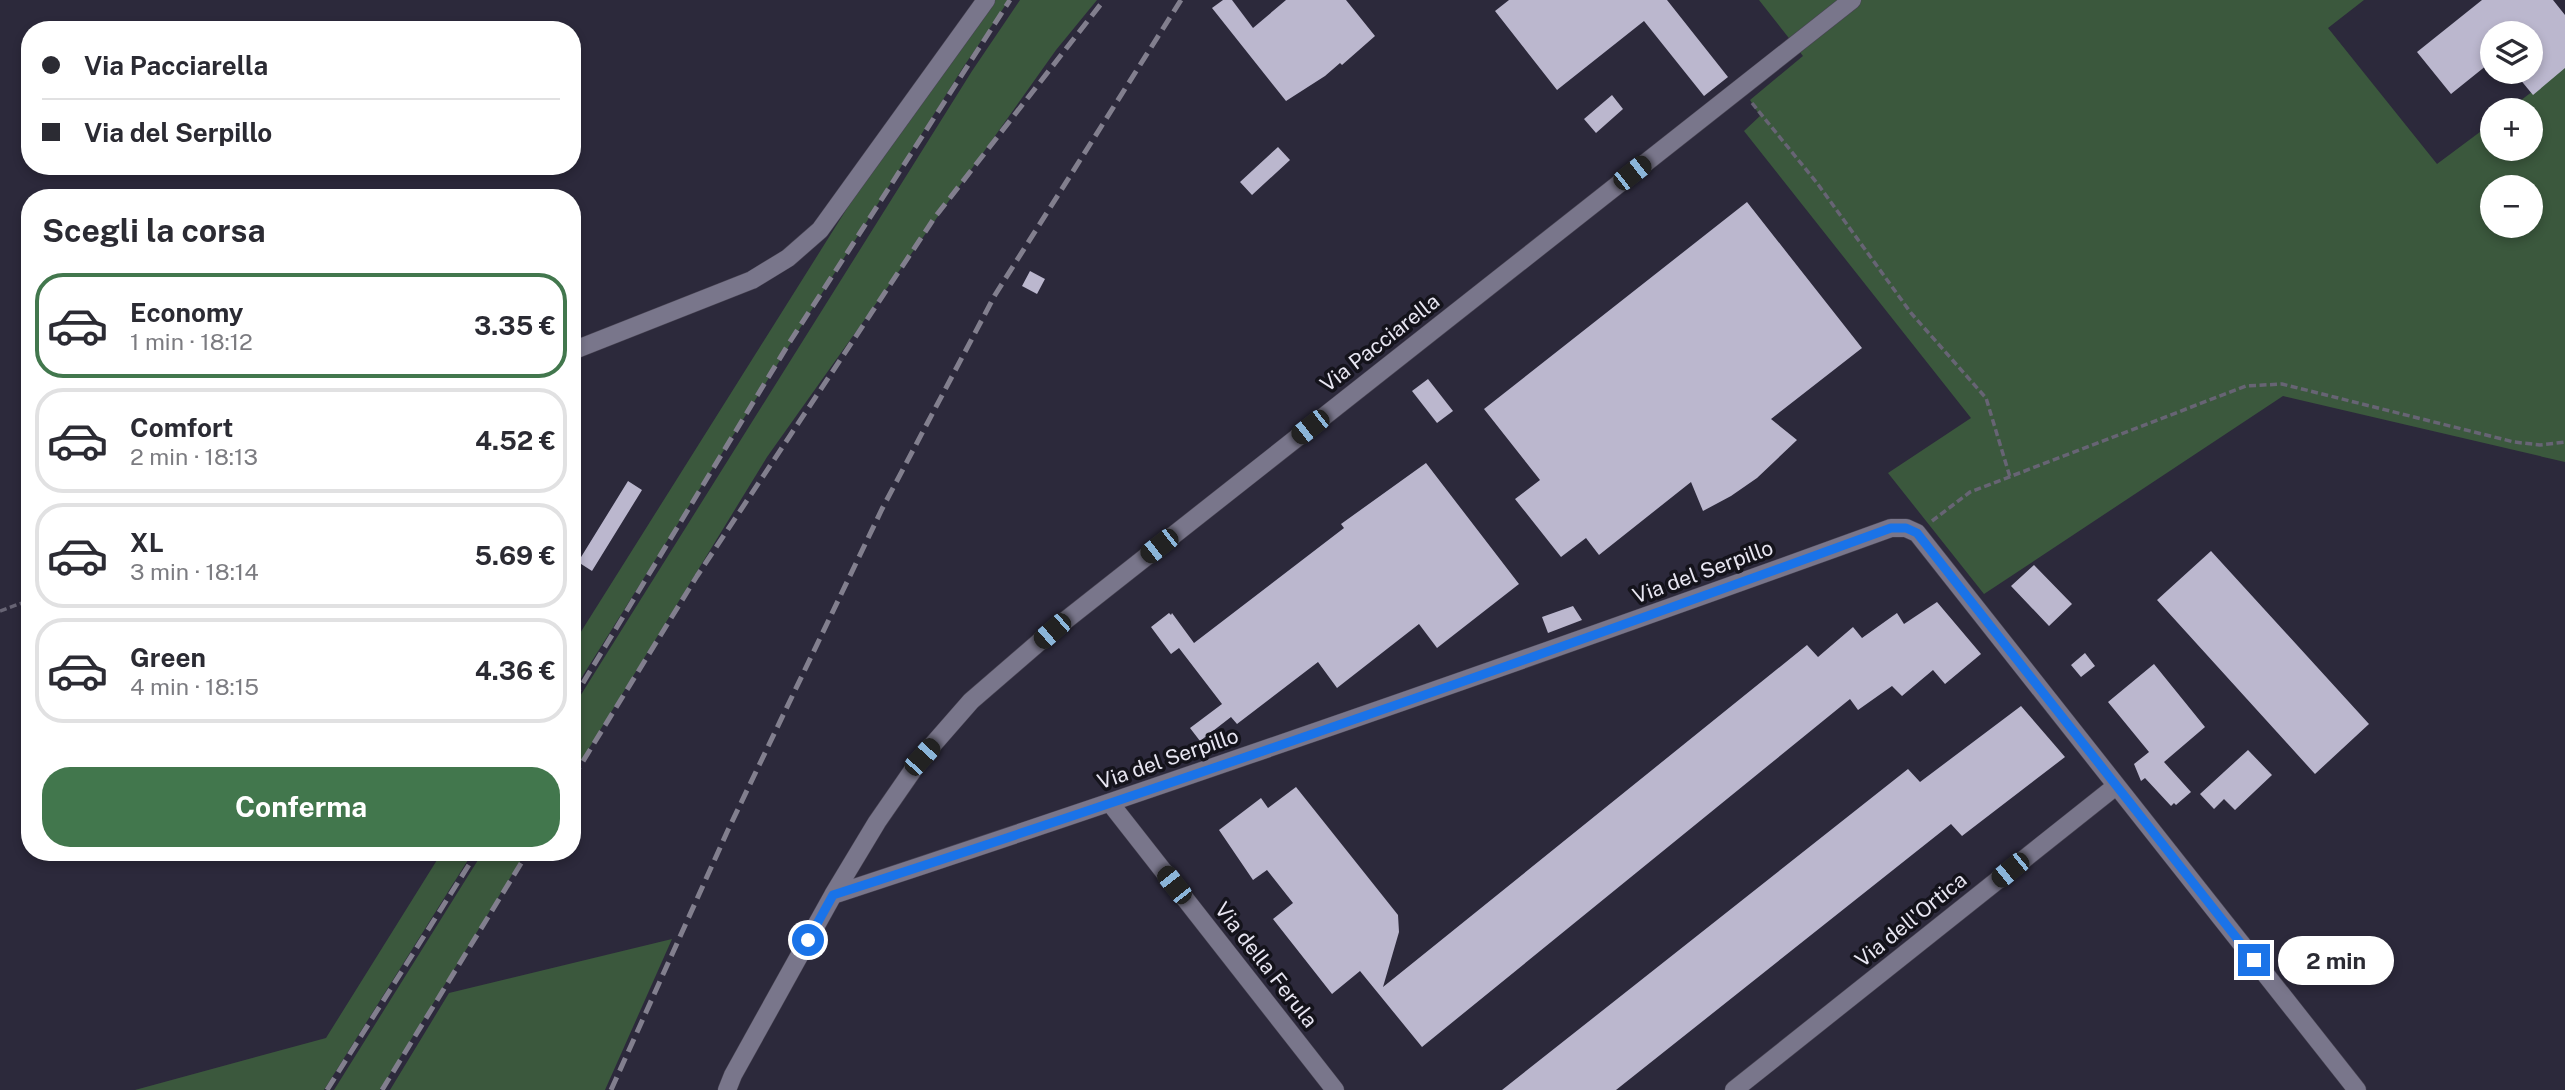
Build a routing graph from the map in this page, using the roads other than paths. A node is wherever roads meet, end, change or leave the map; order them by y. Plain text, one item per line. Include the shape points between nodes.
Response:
1 (986, 0) edge
2 (1852, 0) edge
3 (581, 347) edge
4 (2116, 786) junction
5 (1110, 803) junction
6 (833, 895) junction
7 (727, 1090) edge
8 (1335, 1090) edge
9 (1734, 1090) edge
10 (2357, 1090) edge

1 - 3 street via 820,230 788,258 752,280
2 - 6 street, Via Pacciarella via 1052,631 971,701 922,757
4 - 5 street, Via del Serpillo via 1917,533 1891,528
4 - 9 street, Via dell'Ortica
4 - 10 street
5 - 6 street, Via del Serpillo
5 - 8 street, Via della Ferula
6 - 7 street, Via Pacciarella

